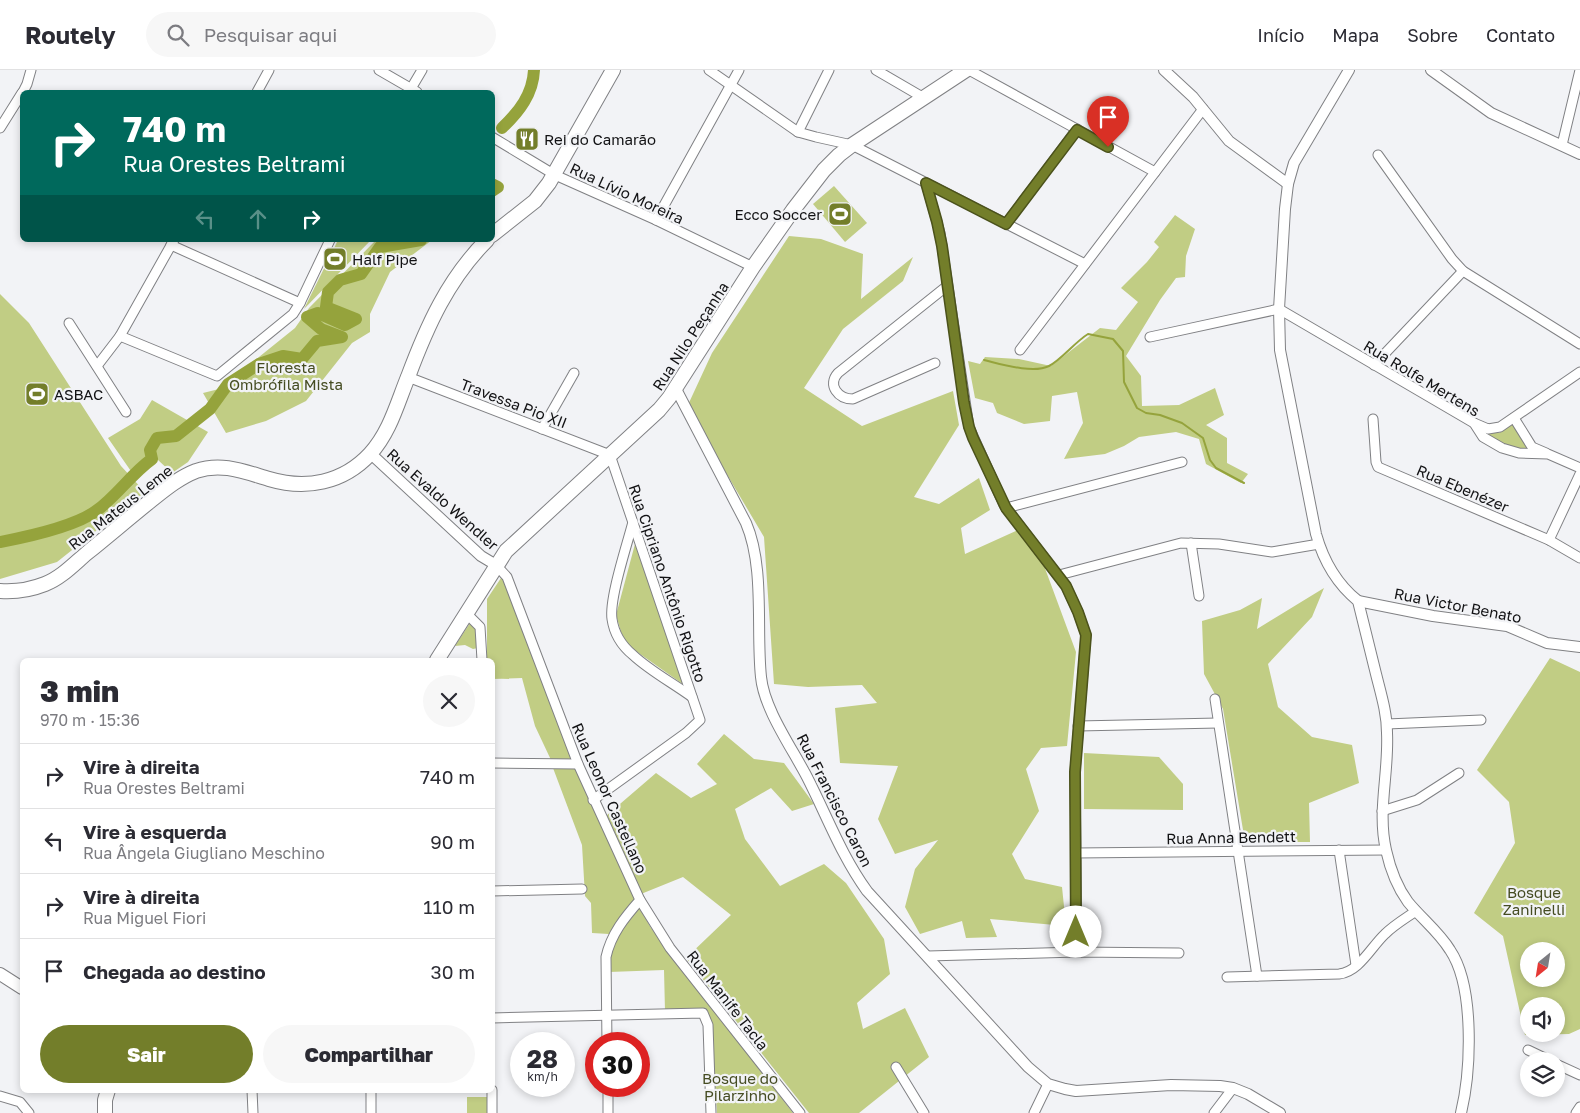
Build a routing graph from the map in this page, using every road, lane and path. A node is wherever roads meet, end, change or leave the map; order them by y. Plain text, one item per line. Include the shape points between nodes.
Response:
1 (31, 70) edge
2 (269, 70) edge
3 (379, 70) edge
4 (422, 70) edge
5 (613, 70) edge
6 (709, 70) edge
7 (739, 70) edge
8 (829, 70) edge
9 (876, 70) edge
10 (967, 70) edge
11 (1164, 70) edge
12 (1349, 70) edge
13 (1433, 70) edge
14 (1580, 70) edge
15 (731, 86) junction
16 (24, 90) edge
17 (258, 90) edge
18 (410, 90) edge
19 (412, 90) edge
20 (20, 98) edge
21 (924, 98) junction
22 (1203, 109) junction
23 (0, 128) edge
24 (1077, 130) junction
25 (798, 132) junction
26 (495, 139) edge
27 (852, 145) junction
28 (1562, 145) junction
29 (1580, 154) edge
30 (1378, 156) dead end
31 (1155, 172) junction
32 (555, 175) junction
33 (926, 183) junction
34 (1288, 184) junction
35 (656, 220) junction
36 (1006, 224) junction
37 (495, 233) edge
38 (327, 242) edge
39 (485, 242) edge
40 (173, 243) edge
41 (1085, 264) junction
42 (753, 267) junction
43 (1463, 271) junction
44 (947, 286) junction
45 (300, 304) junction
46 (1279, 309) junction
47 (69, 323) dead end
48 (120, 336) junction
49 (1150, 337) dead end
50 (1580, 344) edge
51 (1020, 350) dead end
52 (935, 363) dead end
53 (1374, 365) junction
54 (97, 366) junction
55 (1580, 372) edge
56 (574, 373) dead end
57 (408, 377) junction
58 (676, 389) junction
59 (126, 412) dead end
60 (1514, 418) junction
61 (1373, 419) dead end
62 (1474, 423) junction
63 (542, 429) junction
64 (370, 454) junction
65 (1548, 454) junction
66 (610, 455) junction
67 (1182, 462) dead end
68 (1580, 468) edge
69 (1580, 474) edge
70 (1006, 508) junction
71 (633, 522) junction
72 (1549, 540) junction
73 (1191, 543) junction
74 (1319, 544) junction
75 (1580, 558) edge
76 (496, 565) junction
77 (1059, 575) junction
78 (0, 592) edge
79 (1200, 596) dead end
80 (1358, 601) junction
81 (466, 614) junction
82 (1580, 647) edge
83 (438, 658) edge
84 (482, 658) edge
85 (693, 697) junction
86 (1215, 699) dead end
87 (1480, 720) dead end
88 (1218, 722) junction
89 (1387, 724) junction
90 (1078, 726) junction
91 (495, 763) edge
92 (578, 764) junction
93 (1459, 773) dead end
94 (593, 800) junction
95 (1382, 811) junction
96 (1339, 850) junction
97 (1386, 850) junction
98 (1238, 851) junction
99 (1076, 853) junction
100 (582, 889) dead end
101 (495, 891) edge
102 (640, 900) junction
103 (1416, 911) junction
104 (1077, 952) junction
105 (1179, 953) dead end
106 (928, 956) junction
107 (1356, 965) junction
108 (0, 974) edge
109 (1256, 976) junction
110 (1227, 977) dead end
111 (20, 987) edge
112 (606, 1015) junction
113 (495, 1018) edge
114 (607, 1032) edge
115 (1528, 1050) dead end
116 (1532, 1052) edge
117 (896, 1067) dead end
118 (1565, 1068) edge
119 (1580, 1076) edge
120 (1048, 1084) junction
121 (1233, 1088) junction
122 (107, 1093) edge
123 (252, 1093) edge
124 (371, 1093) edge
125 (492, 1093) edge
126 (0, 1096) edge
127 (608, 1097) edge
128 (1580, 1107) edge
129 (29, 1113) edge
130 (105, 1113) edge
131 (253, 1113) edge
132 (371, 1113) edge
133 (492, 1113) edge
134 (608, 1113) edge
135 (711, 1113) edge
136 (800, 1113) edge
137 (924, 1113) edge
138 (1034, 1113) edge
139 (1214, 1113) edge
140 (1280, 1113) edge
141 (1461, 1113) edge
142 (1576, 1113) edge

1 - 16 street
2 - 17 street
3 - 18 street
4 - 19 street
5 - 32 main road
6 - 15 street
7 - 15 street
8 - 25 street
9 - 21 street
10 - 21 main road, Rua Nilo Peçanha
10 - 24 street
11 - 22 street
12 - 34 street via 1294,163
13 - 28 street via 1491,113
14 - 28 street
15 - 25 street
15 - 35 street
20 - 23 street
21 - 27 main road, Rua Nilo Peçanha
22 - 31 street
22 - 34 street via 1233,145
24 - 31 street
24 - 36 street
25 - 27 street
26 - 32 street, Rua Lívio Moreira
27 - 33 street
27 - 42 main road, Rua Nilo Peçanha via 818,177
28 - 29 street
30 - 43 street
31 - 41 street
32 - 35 street, Rua Lívio Moreira
32 - 37 main road via 535,201
33 - 36 street
33 - 44 street via 940,233
34 - 46 street
35 - 42 street, Rua Lívio Moreira
36 - 41 street
38 - 45 street
39 - 57 main road, Rua Mateus Leme via 441,300
40 - 45 street
40 - 48 street
41 - 51 street
42 - 58 main road, Rua Nilo Peçanha
43 - 50 street
43 - 53 street
44 - 52 street via 838,373 833,382 834,388 841,397 853,400
44 - 70 street via 969,427
45 - 48 street via 287,320 217,376
46 - 49 street
46 - 53 street, Rua Rolfe Mertens
46 - 74 street via 1282,360
47 - 54 street
48 - 54 street
53 - 62 street, Rua Rolfe Mertens
54 - 59 street
55 - 60 street
56 - 63 street
57 - 63 street, Travessa Pio XII
57 - 64 main road, Rua Mateus Leme via 388,430
58 - 66 main road, Rua Nilo Peçanha via 659,410
58 - 106 street, Rua Francisco Caron via 753,542 761,678 768,703 857,876
60 - 62 street via 1493,429
60 - 65 street via 1532,447
61 - 72 street, Rua Ebenézer via 1378,467
62 - 65 street, Rua Rolfe Mertens via 1483,437 1502,448 1520,454
63 - 66 street, Travessa Pio XII
64 - 76 street, Rua Evaldo Wendler via 481,556
64 - 78 main road, Rua Mateus Leme via 346,473 309,485 280,482 231,468 196,471 163,491 58,577 33,588
65 - 68 street, Rua Rolfe Mertens
66 - 71 street, Rua Cipriano Antônio Rigotto
66 - 76 main road, Rua Nilo Peçanha via 509,547
67 - 70 street
69 - 72 street
70 - 77 street
71 - 85 street, Rua Cipriano Antônio Rigotto
71 - 85 street via 612,601 614,629 633,655
72 - 75 street, Rua Ebenézer
73 - 74 street via 1272,552
73 - 77 street via 1171,545
73 - 79 street
74 - 80 street via 1330,568
76 - 81 main road, Rua Nilo Peçanha
76 - 92 street, Rua Leonor Castellano via 507,577
77 - 90 street via 1086,635
80 - 82 street, Rua Victor Benato via 1507,626 1547,643
80 - 89 street
81 - 83 main road, Rua Nilo Peçanha
81 - 84 street via 480,627
85 - 94 street, Rua Cipriano Antônio Rigotto via 700,720 686,734
86 - 88 street
87 - 89 street
88 - 90 street
88 - 98 street
89 - 95 street
90 - 99 street
91 - 92 street
92 - 94 street, Rua Leonor Castellano
93 - 95 street via 1417,800
94 - 102 street, Rua Leonor Castellano
95 - 97 street
96 - 97 street, Rua Anna Bendett
96 - 98 street, Rua Anna Bendett
96 - 107 street
97 - 103 street via 1400,888
98 - 99 street, Rua Anna Bendett
98 - 109 street
99 - 104 street
100 - 101 street
102 - 112 street via 619,925 608,947
102 - 136 street, Rua Manife Tacla via 670,948
103 - 107 street via 1385,934
103 - 141 street via 1445,942 1460,970 1467,1009 1469,1062
104 - 105 street
104 - 106 street
106 - 120 street, Rua Francisco Caron via 1017,1056
107 - 109 street via 1338,974
108 - 111 main road
109 - 110 street
112 - 113 street
112 - 114 street
112 - 135 street via 703,1013 708,1026
115 - 116 street
117 - 137 street
118 - 119 street
120 - 121 street, Rua Francisco Caron via 1076,1091 1185,1085
120 - 138 street
121 - 139 street
121 - 140 street, Rua Francisco Caron
122 - 130 main road
123 - 131 street
124 - 132 street
125 - 133 street
126 - 129 street via 20,1102
127 - 134 street
128 - 142 street

